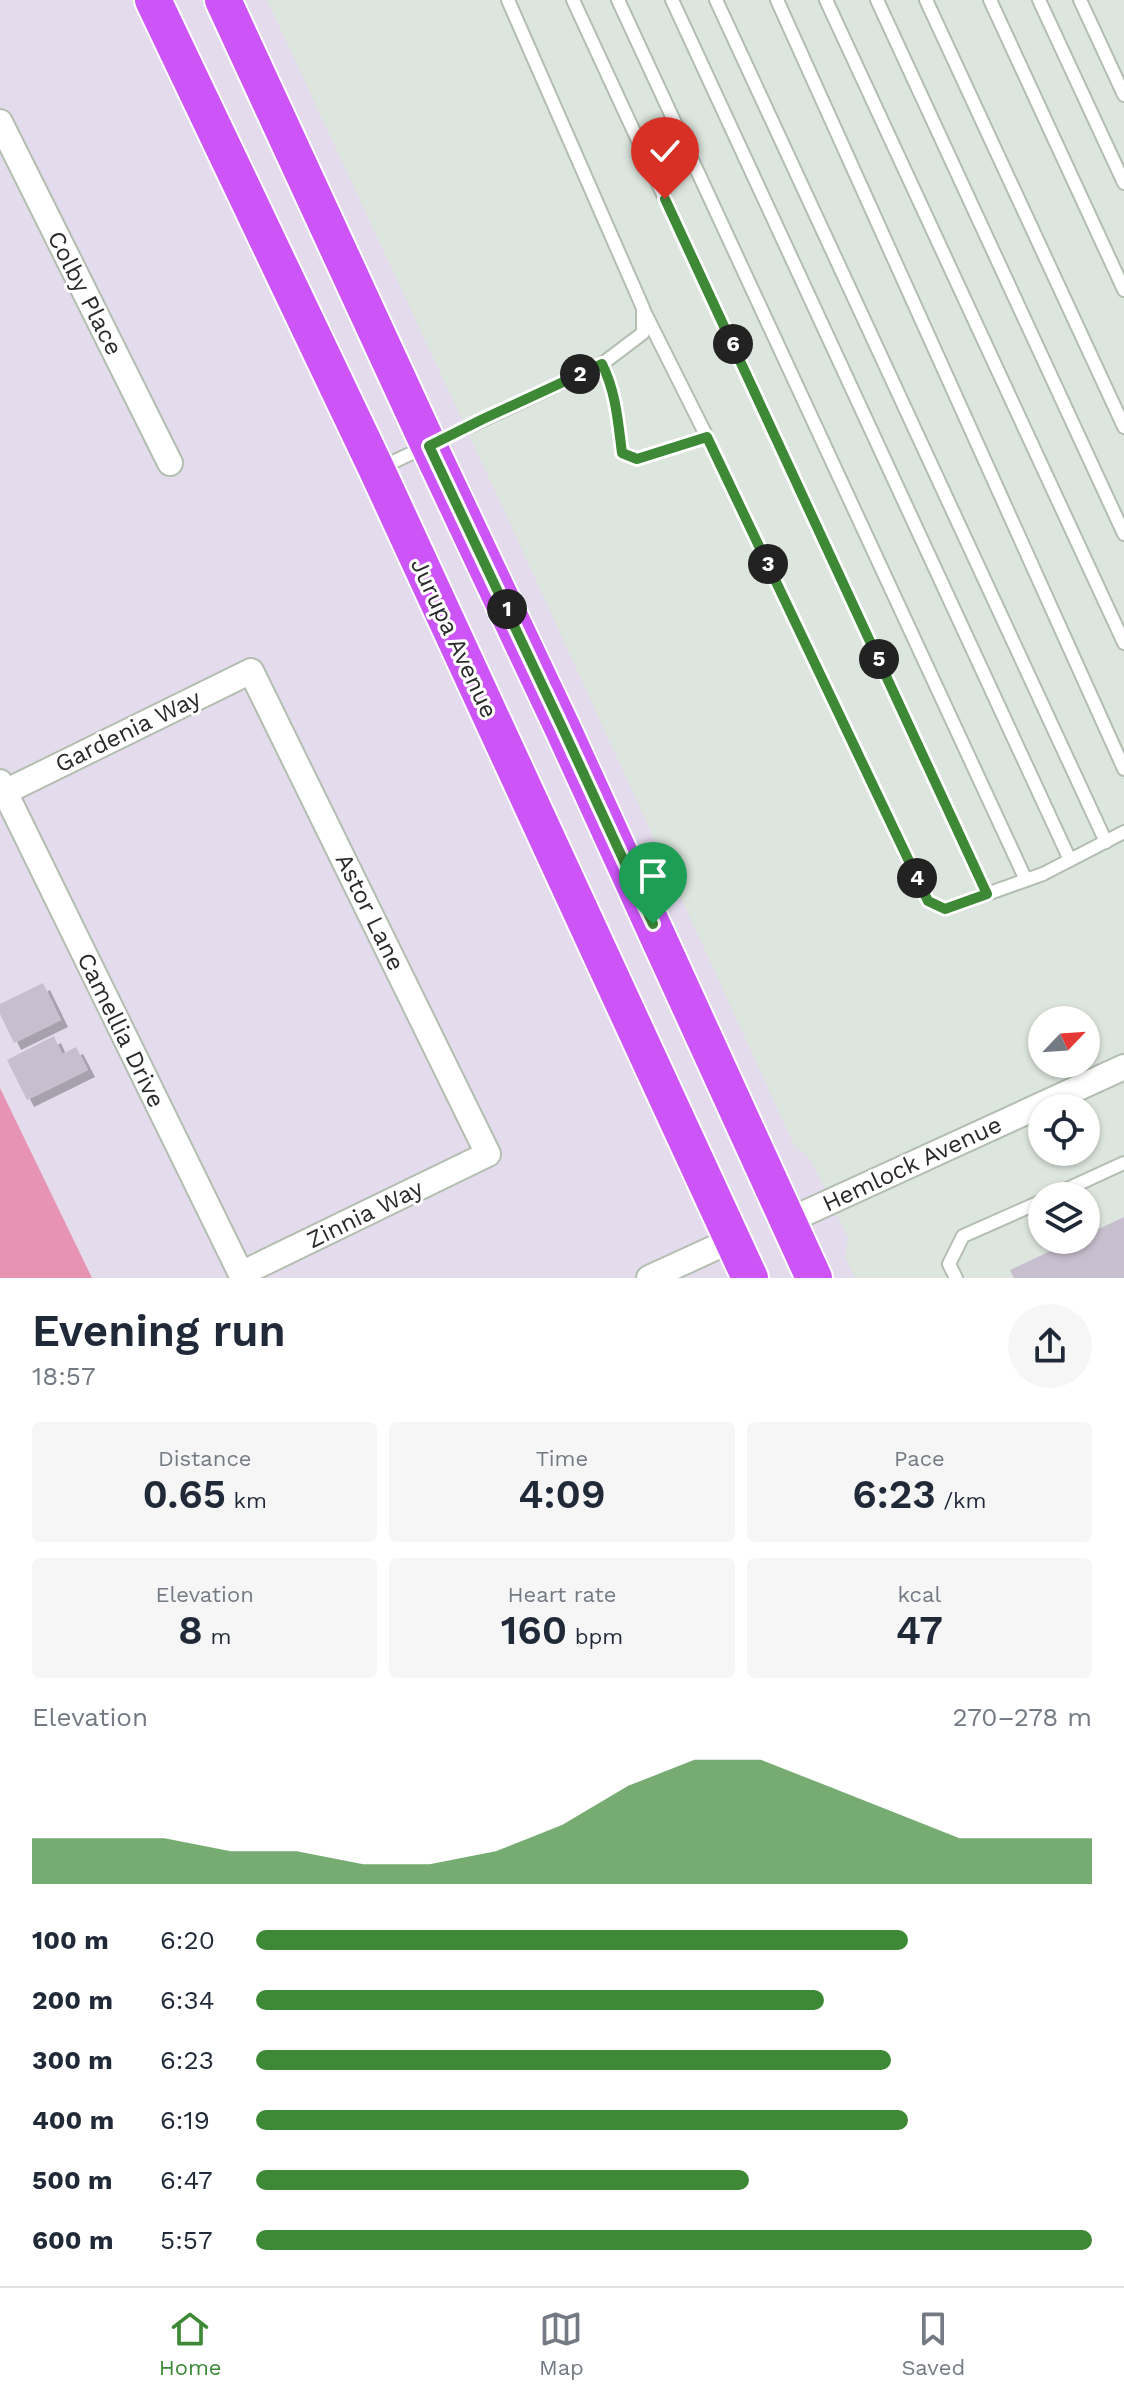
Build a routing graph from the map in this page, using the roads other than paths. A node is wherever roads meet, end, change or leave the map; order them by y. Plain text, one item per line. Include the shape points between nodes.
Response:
1 (153, 0) edge
2 (223, 0) edge
3 (508, 0) edge
4 (573, 0) edge
5 (618, 0) edge
6 (672, 0) edge
7 (716, 0) edge
8 (777, 0) edge
9 (826, 0) edge
10 (877, 0) edge
11 (926, 0) edge
12 (990, 0) edge
13 (1039, 0) edge
14 (1080, 0) edge
15 (1124, 95) edge
16 (0, 122) edge
17 (1124, 183) edge
18 (1124, 290) edge
19 (643, 308) junction
20 (602, 364) junction
21 (1124, 427) edge
22 (707, 437) junction
23 (429, 446) junction
24 (170, 463) dead end
25 (377, 470) junction
26 (1124, 534) edge
27 (1124, 643) edge
28 (251, 671) joint
29 (1124, 769) edge
30 (2, 787) edge
31 (1124, 832) edge
32 (1106, 842) junction
33 (1070, 860) junction
34 (1026, 880) junction
35 (987, 894) junction
36 (1124, 1067) edge
37 (488, 1154) joint
38 (1124, 1163) edge
39 (1083, 1182) edge
40 (1028, 1207) edge
41 (788, 1221) junction
42 (732, 1240) junction
43 (242, 1276) edge
44 (649, 1278) edge
45 (750, 1278) edge
46 (814, 1278) edge
47 (956, 1278) edge

1 - 25 main road, Jurupa Avenue
2 - 23 main road
3 - 19 lane
4 - 35 lane
5 - 34 lane
6 - 33 lane
7 - 32 lane
8 - 29 lane
9 - 27 lane
10 - 26 lane
11 - 21 lane
12 - 18 lane
13 - 17 lane
14 - 15 lane
16 - 24 street, Colby Place
19 - 20 lane via 643,333
19 - 22 lane
20 - 22 lane via 616,404 622,453 637,459
20 - 23 lane
22 - 35 lane via 928,901 945,909
23 - 25 lane
23 - 41 main road
25 - 42 main road, Jurupa Avenue
28 - 30 street, Gardenia Way
28 - 37 street, Astor Lane
30 - 43 street, Camellia Drive
31 - 32 lane
32 - 33 lane
33 - 34 lane
34 - 35 lane
36 - 41 street, Hemlock Avenue
37 - 43 street, Zinnia Way
38 - 39 lane
40 - 47 lane via 963,1236 949,1264
41 - 46 main road
42 - 44 street
42 - 45 main road, Jurupa Avenue

